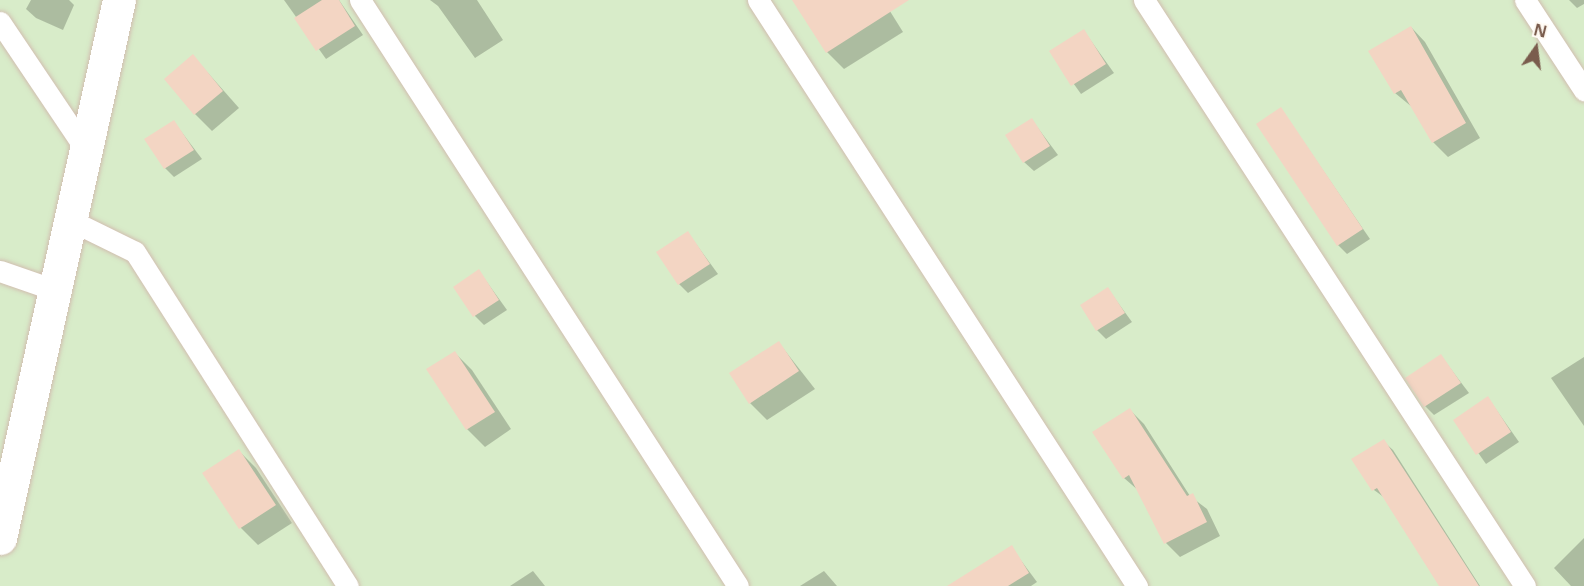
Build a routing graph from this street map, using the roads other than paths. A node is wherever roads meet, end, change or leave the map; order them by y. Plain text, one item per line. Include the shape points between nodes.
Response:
1 (119, 0) edge
2 (360, 0) edge
3 (758, 0) edge
4 (1144, 0) edge
5 (1525, 0) edge
6 (0, 22) edge
7 (1584, 90) edge
8 (86, 150) junction
9 (70, 220) junction
10 (0, 272) edge
11 (55, 290) junction
12 (0, 538) edge
13 (348, 586) edge
14 (738, 586) edge
15 (1137, 586) edge
16 (1525, 586) edge

1 - 8 street
2 - 14 lane
3 - 15 lane
4 - 16 lane
5 - 7 lane
6 - 8 lane
8 - 9 street
9 - 11 street
9 - 13 lane via 135,252
10 - 11 lane
11 - 12 street

